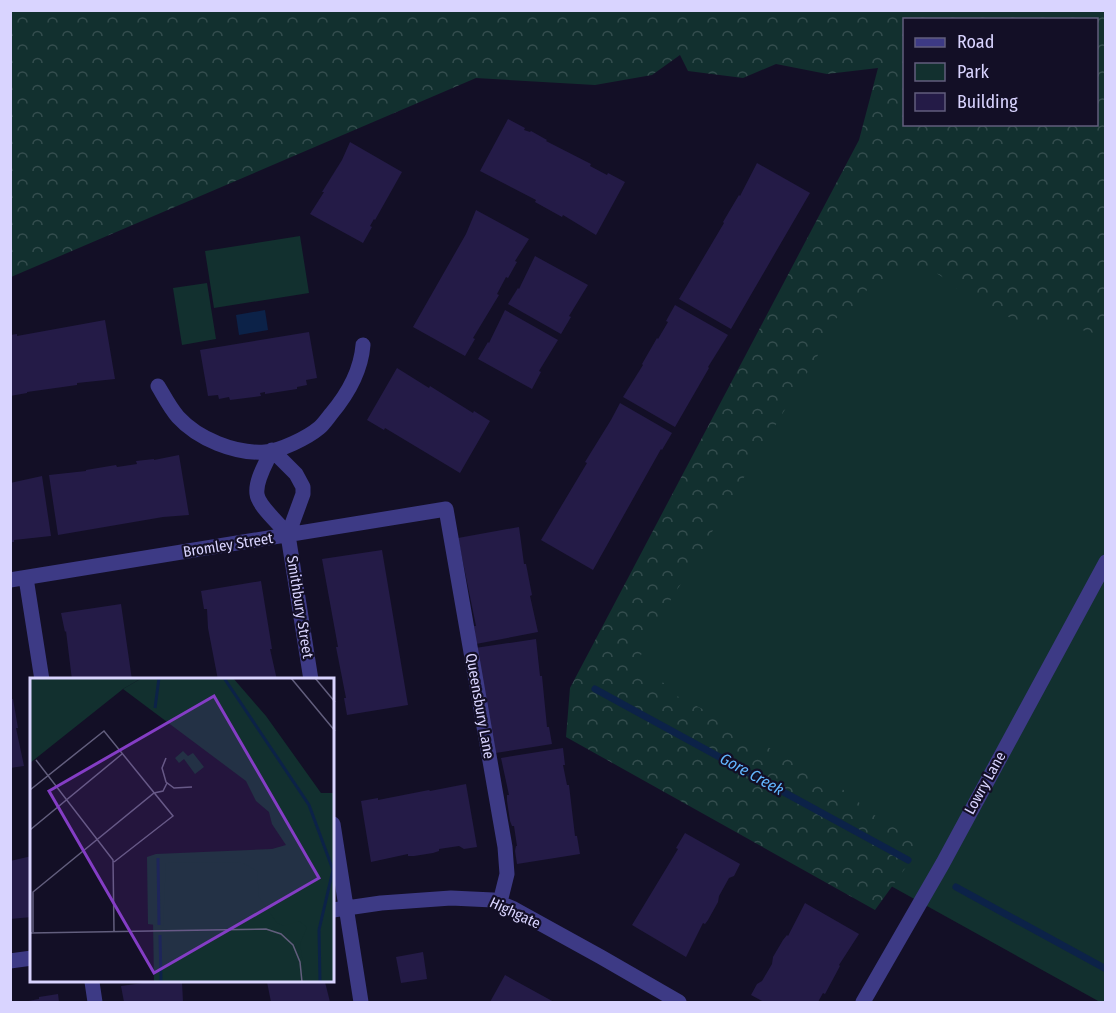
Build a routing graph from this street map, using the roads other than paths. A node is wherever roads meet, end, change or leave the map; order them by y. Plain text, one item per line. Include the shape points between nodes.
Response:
1 (363, 345) dead end
2 (158, 386) dead end
3 (272, 450) junction
4 (446, 509) joint
5 (288, 535) junction
6 (1106, 562) edge
7 (18, 579) edge
8 (42, 678) edge
9 (311, 678) edge
10 (334, 837) edge
11 (500, 902) junction
12 (340, 909) edge
13 (30, 958) edge
14 (10, 961) edge
15 (92, 983) edge
16 (95, 1002) edge
17 (361, 1002) edge
18 (679, 1002) edge
19 (863, 1002) edge

1 - 3 street via 359,367 340,403 319,428
2 - 3 street via 178,417 193,430 240,450
3 - 5 street via 257,495
3 - 5 street via 303,487
4 - 5 street, Bromley Street
4 - 11 street, Queensbury Lane via 505,847 507,874
5 - 7 street, Bromley Street
5 - 9 street, Smithbury Street
6 - 19 street, Lowry Lane
7 - 8 street
10 - 12 street
11 - 12 street, Highgate via 451,897
11 - 18 street, Highgate
12 - 17 street
13 - 14 street
15 - 16 street

